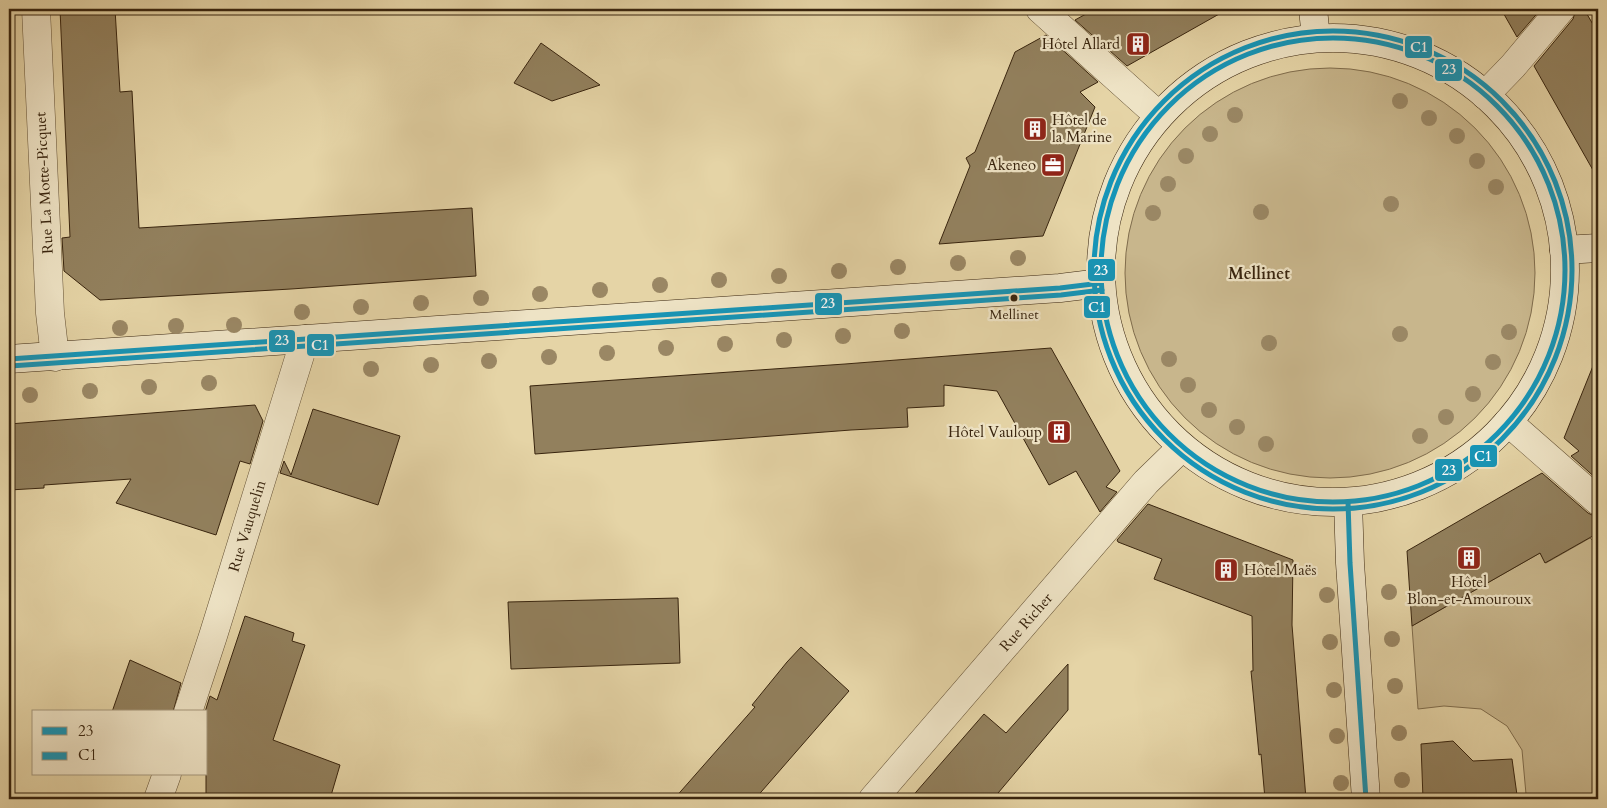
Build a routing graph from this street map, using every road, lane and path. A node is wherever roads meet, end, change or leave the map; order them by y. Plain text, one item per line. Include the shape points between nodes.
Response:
1 (36, 9) edge
2 (1040, 9) edge
3 (1314, 9) edge
4 (1560, 9) edge
5 (1316, 38) junction
6 (1486, 95) junction
7 (1158, 115) junction
8 (1598, 248) edge
9 (1564, 250) junction
10 (1101, 284) junction
11 (305, 339) junction
12 (55, 357) junction
13 (9, 359) edge
14 (1508, 422) junction
15 (1182, 447) junction
16 (1598, 501) edge
17 (1348, 502) junction
18 (189, 710) edge
19 (166, 776) edge
20 (158, 799) edge
21 (872, 799) edge
22 (1366, 799) edge

1 - 12 street, Rue La Motte-Picquet via 50,313
2 - 7 street
3 - 5 street
4 - 6 street
5 - 6 street via 1357,38 1397,47 1428,58
5 - 7 street via 1276,45 1241,57 1208,74
6 - 9 street via 1516,128 1541,167 1557,209
7 - 10 street via 1118,180 1102,245
8 - 9 street
9 - 14 street via 1563,300 1558,327 1547,360 1531,392
10 - 11 street
10 - 15 street via 1108,326 1119,360 1136,392
11 - 12 street
11 - 18 street, Rue Vauquelin
12 - 13 street
14 - 16 street
14 - 17 street via 1487,445 1430,482 1392,495
15 - 17 street via 1239,483 1271,494 1300,501
15 - 21 street, Rue Richer via 1146,482
17 - 22 street
19 - 20 street

